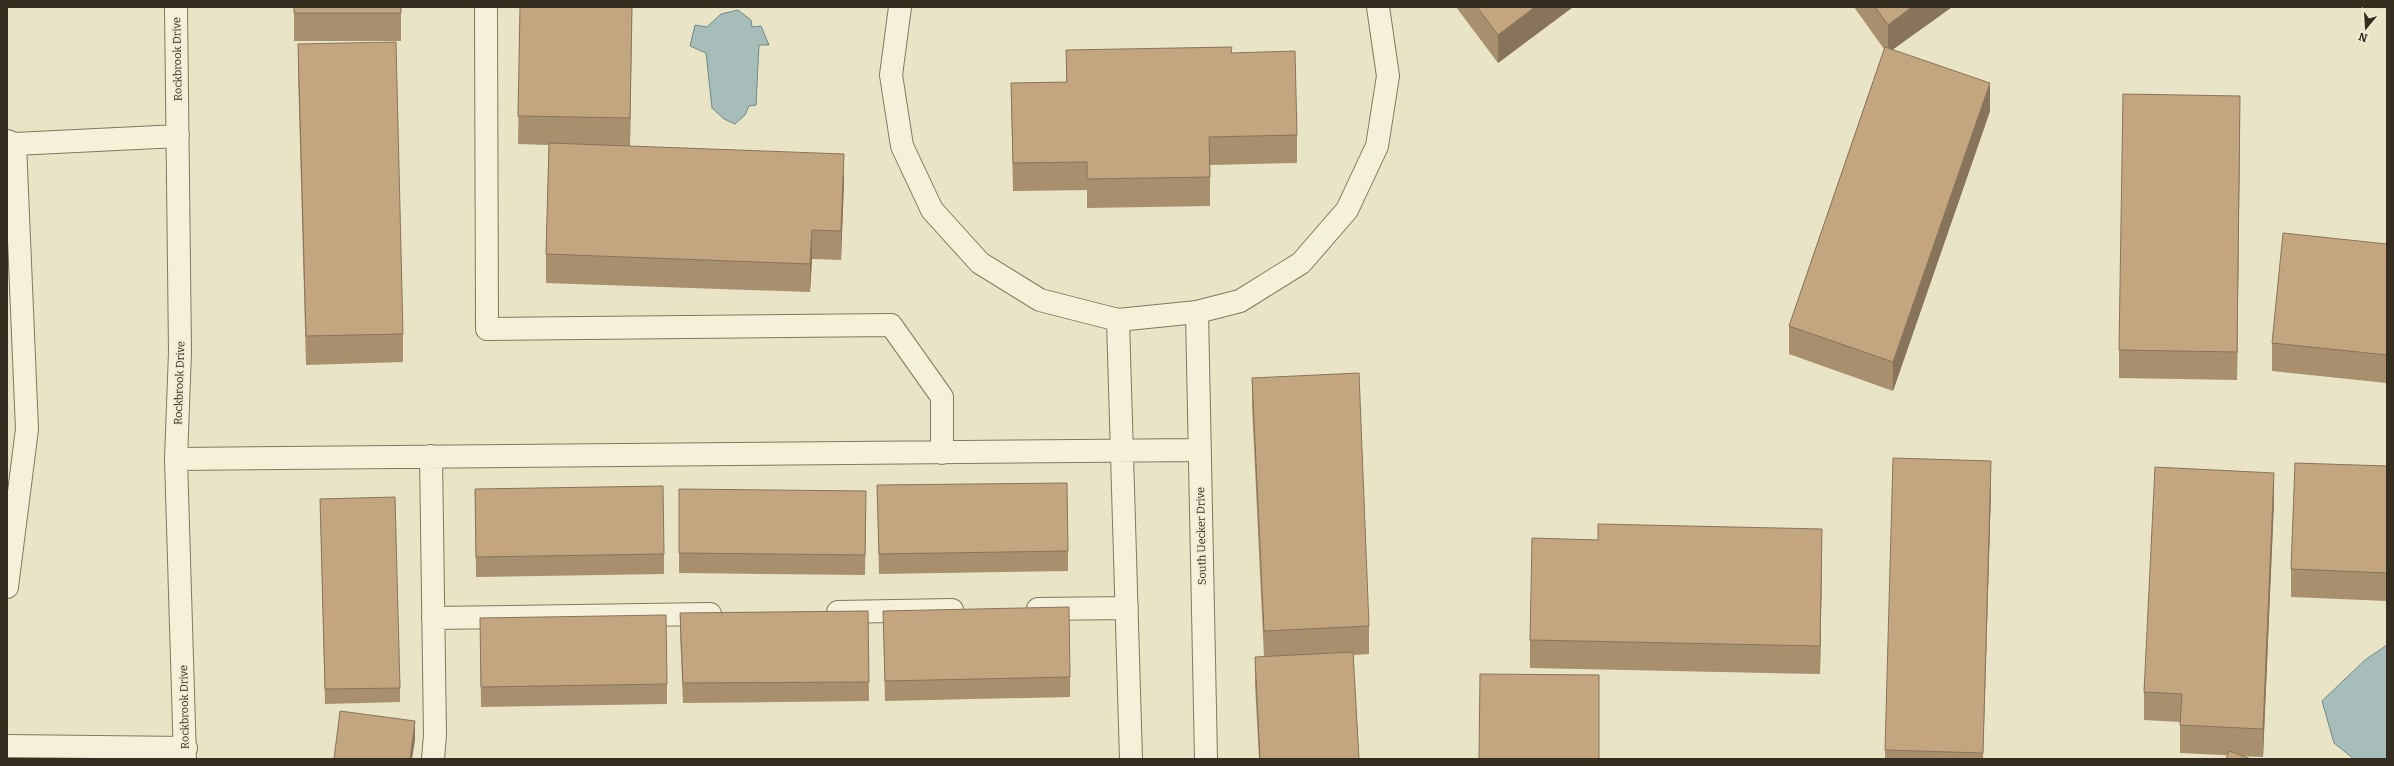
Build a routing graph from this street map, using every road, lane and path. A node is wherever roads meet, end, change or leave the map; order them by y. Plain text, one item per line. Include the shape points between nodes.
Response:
1 (176, 7) edge
2 (486, 7) edge
3 (900, 7) edge
4 (1378, 7) edge
5 (178, 136) junction
6 (11, 142) edge
7 (1197, 312) junction
8 (1118, 320) junction
9 (1200, 450) junction
10 (1122, 451) junction
11 (942, 453) junction
12 (431, 456) junction
13 (176, 459) junction
14 (7, 586) edge
15 (1127, 608) junction
16 (1015, 609) edge
17 (975, 610) edge
18 (816, 612) edge
19 (728, 614) edge
20 (433, 618) junction
21 (7, 746) edge
22 (185, 753) edge
23 (432, 759) edge
24 (1131, 759) edge
25 (1206, 759) edge

1 - 5 street, Rockbrook Drive
2 - 11 street via 487,329 891,325 942,397
3 - 8 street via 891,75 902,146 932,210 980,263 1040,300
4 - 7 street via 1388,76 1377,146 1347,210 1301,263 1240,301
5 - 6 street
5 - 13 street, Rockbrook Drive via 180,352
6 - 14 street via 27,429
7 - 8 street
7 - 9 street, South Uecker Drive
8 - 10 street
9 - 10 street
9 - 25 street, South Uecker Drive
10 - 11 street
10 - 15 street
11 - 12 street
12 - 13 street
12 - 20 street
13 - 22 street, Rockbrook Drive
15 - 16 street
15 - 24 street
17 - 18 street
19 - 20 street
20 - 23 street via 435,735
21 - 22 street

